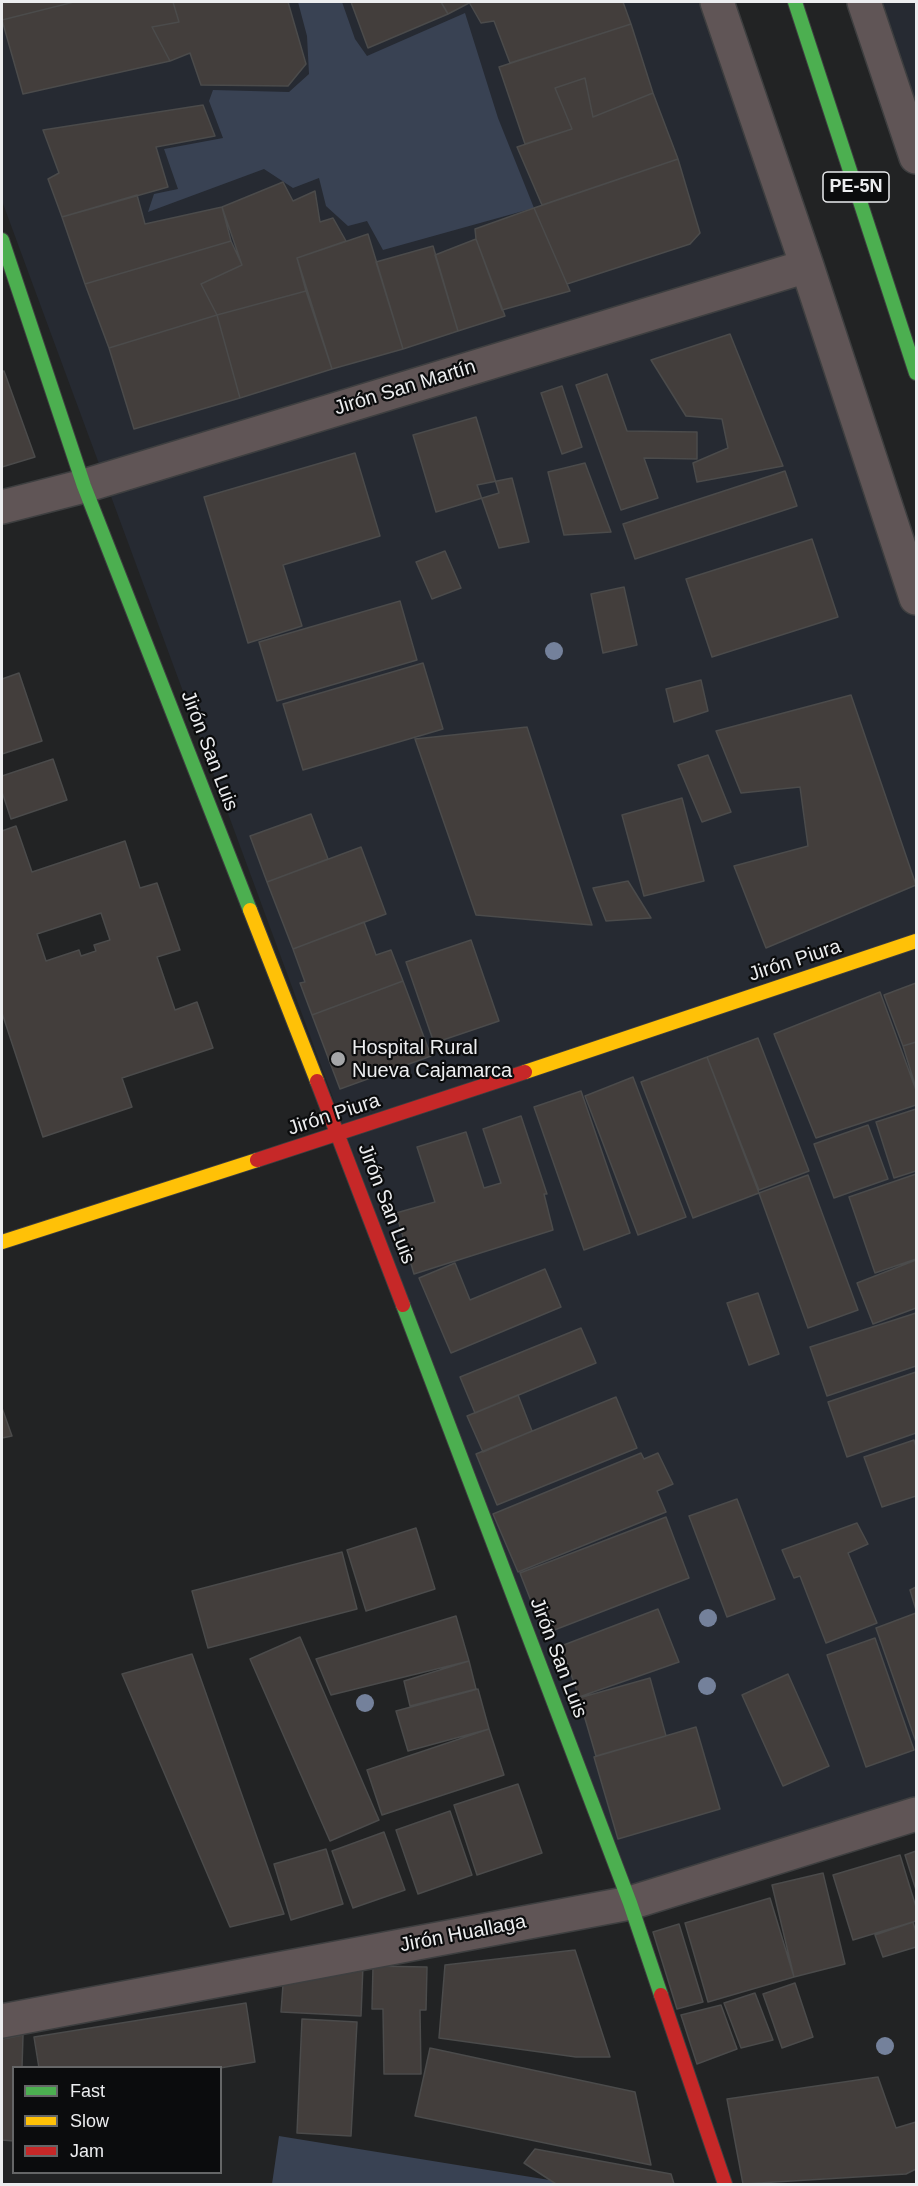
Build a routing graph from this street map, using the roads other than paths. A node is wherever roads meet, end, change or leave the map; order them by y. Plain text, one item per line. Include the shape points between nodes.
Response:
1 (717, 2) edge
2 (795, 2) edge
3 (864, 2) edge
4 (916, 157) edge
5 (2, 240) edge
6 (807, 266) junction
7 (916, 373) edge
8 (84, 486) junction
9 (2, 507) edge
10 (916, 598) edge
11 (916, 941) edge
12 (338, 1134) junction
13 (2, 1242) edge
14 (916, 1814) edge
15 (630, 1903) junction
16 (2, 2021) edge
17 (725, 2184) edge

1 - 6 street
2 - 7 main road, PE-5N
3 - 4 street
5 - 8 main road, Jirón San Luis
6 - 8 street, Jirón San Martín
6 - 10 street
8 - 9 street, Jirón San Martín
8 - 12 main road, Jirón San Luis
11 - 12 main road, Jirón Piura
12 - 13 main road, Jirón Piura
12 - 15 main road, Jirón San Luis
14 - 15 street, Jirón Huallaga
15 - 16 street, Jirón Huallaga
15 - 17 main road, Jirón San Luis

